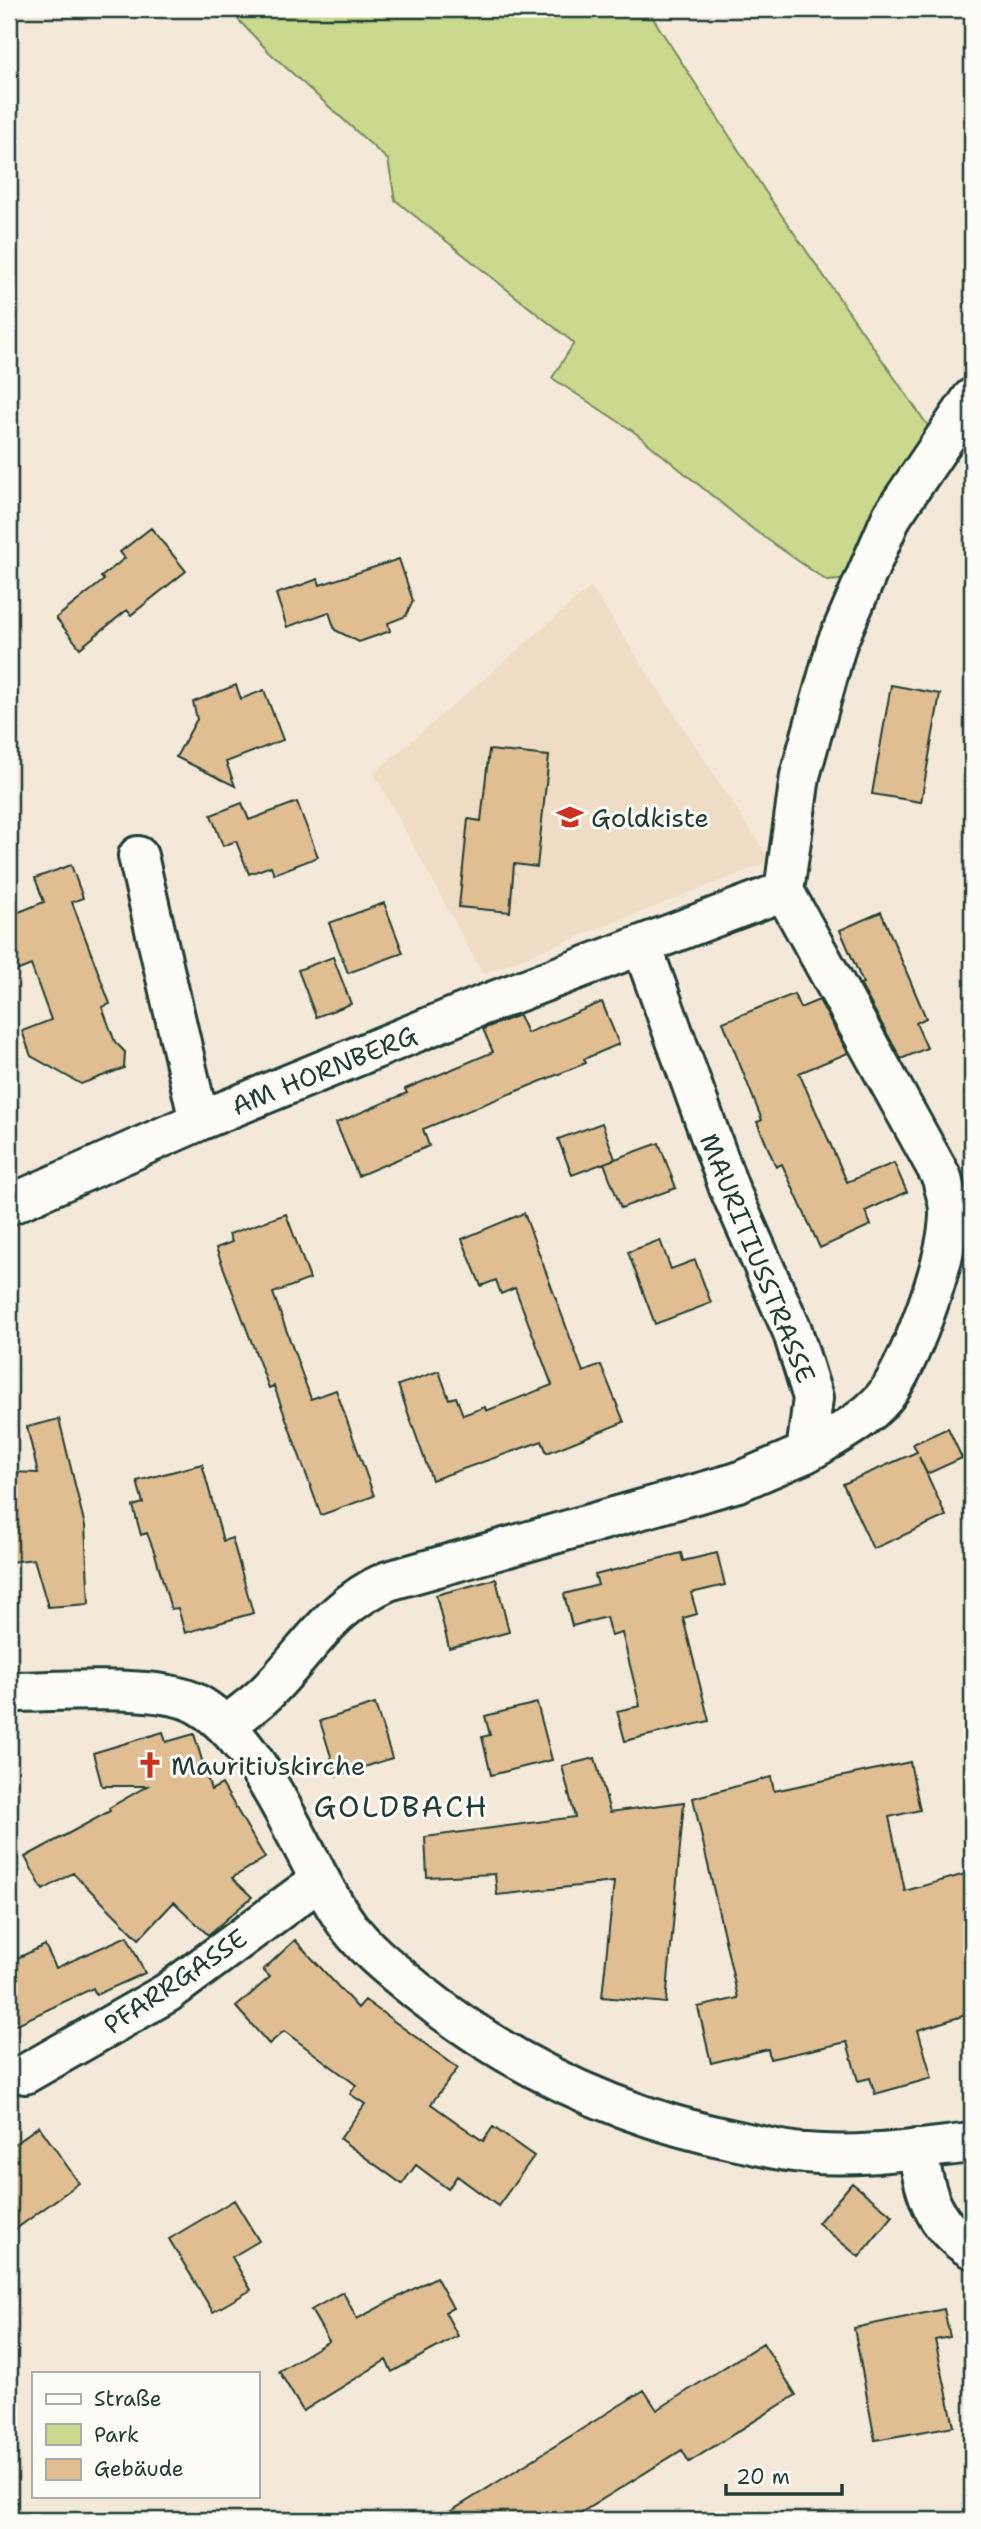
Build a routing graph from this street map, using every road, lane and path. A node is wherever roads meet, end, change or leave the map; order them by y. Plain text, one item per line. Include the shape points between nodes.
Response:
1 (972, 398) edge
2 (138, 856) dead end
3 (784, 891) junction
4 (642, 946) junction
5 (199, 1121) junction
6 (9, 1205) edge
7 (806, 1453) junction
8 (9, 1692) edge
9 (227, 1725) junction
10 (320, 1880) junction
11 (25, 2074) dead end
12 (972, 2143) edge
13 (918, 2149) junction
14 (972, 2249) edge

1 - 3 street via 892,516 837,643 800,776
2 - 5 street
3 - 4 street
3 - 7 street via 942,1178 950,1213 924,1315 891,1388 861,1419
4 - 5 street, AM HORNBERG via 478,1007
4 - 7 street, MAURITIUSSTRASSE via 729,1188 792,1330 813,1398
5 - 6 street, AM HORNBERG
7 - 9 street via 738,1482 388,1581 360,1593 334,1615 268,1692
8 - 9 street via 143,1692 191,1701
9 - 10 street via 251,1755
10 - 11 street, PFARRGASSE via 167,1993
10 - 13 street via 350,1928 383,1963 442,2011 515,2059 597,2100 691,2132 801,2153 845,2156
12 - 13 street
13 - 14 street via 926,2194 958,2240

